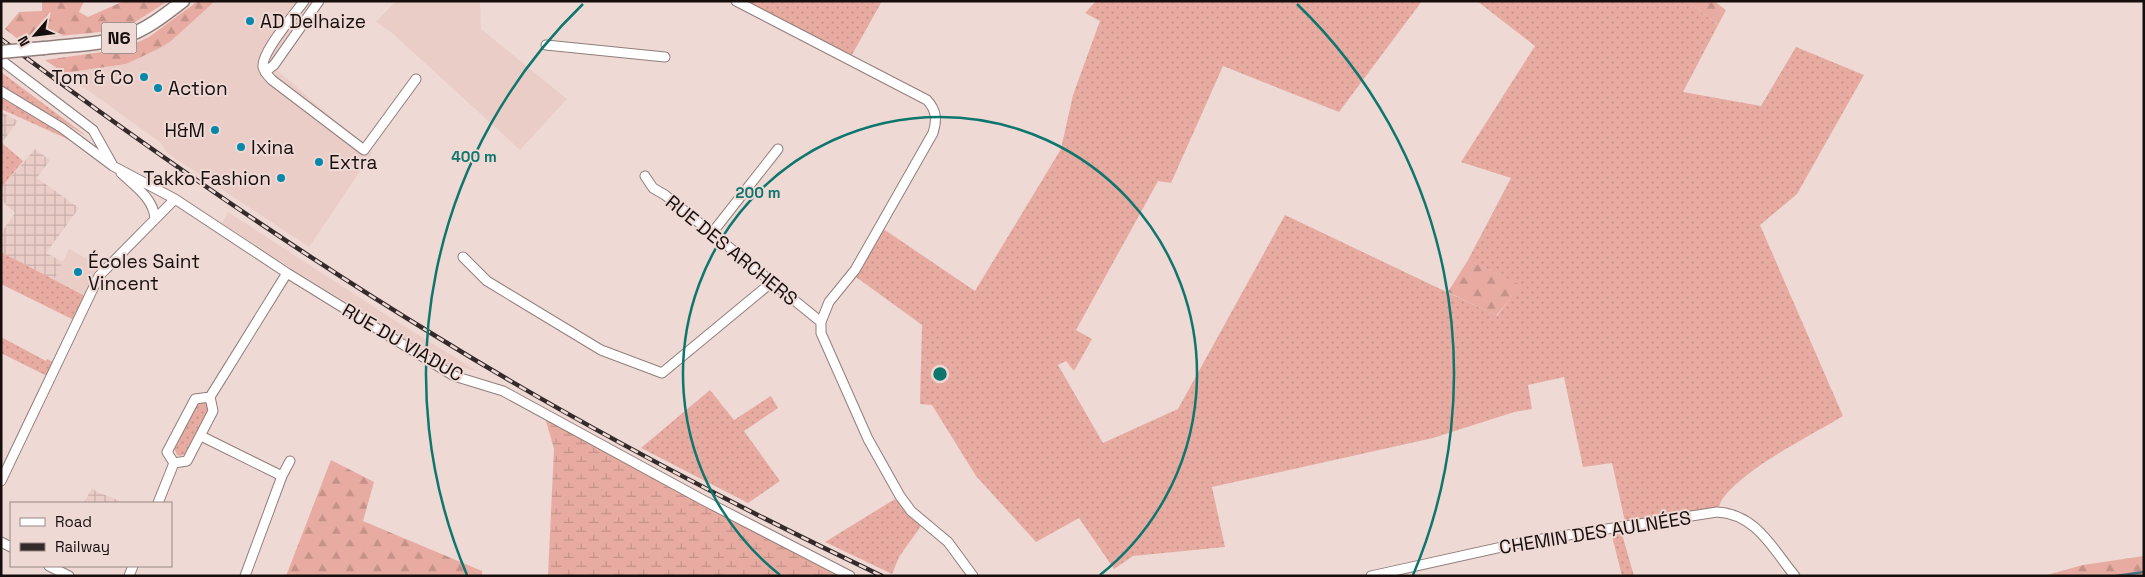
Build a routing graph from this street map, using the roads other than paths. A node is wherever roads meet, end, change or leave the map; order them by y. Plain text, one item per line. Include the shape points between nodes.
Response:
1 (183, 1) edge
2 (304, 1) edge
3 (319, 1) edge
4 (736, 1) edge
5 (546, 45) dead end
6 (1, 52) edge
7 (664, 57) dead end
8 (1, 60) edge
9 (265, 72) junction
10 (416, 79) dead end
11 (1, 91) edge
12 (778, 149) dead end
13 (113, 166) junction
14 (645, 176) dead end
15 (175, 199) junction
16 (155, 219) junction
17 (712, 233) junction
18 (463, 257) dead end
19 (287, 273) junction
20 (772, 282) junction
21 (821, 322) junction
22 (210, 397) junction
23 (200, 436) junction
24 (290, 460) dead end
25 (174, 464) junction
26 (282, 476) junction
27 (1, 481) edge
28 (158, 502) edge
29 (51, 567) edge
30 (69, 576) edge
31 (245, 576) edge
32 (850, 576) edge
33 (973, 576) edge
34 (1371, 576) edge
35 (1795, 576) edge

1 - 6 main road, N6, bridge via 152,24 125,37
2 - 9 street via 267,53 263,65
3 - 9 street via 274,65
4 - 21 street via 927,100 935,113 933,133 855,270 830,302
5 - 7 street
8 - 13 street via 93,130
9 - 10 street via 364,150
11 - 13 street, RUE DU VIADUC via 62,128
12 - 17 street
13 - 15 street, RUE DU VIADUC
13 - 16 street via 148,200
14 - 17 street, RUE DES ARCHERS via 652,188
15 - 16 street
15 - 19 street, RUE DU VIADUC
16 - 27 street via 99,276
17 - 20 street, RUE DES ARCHERS
18 - 20 street via 487,281 601,350 662,373
19 - 22 street
19 - 32 street, RUE DU VIADUC via 454,376 503,391 702,500
20 - 21 street, RUE DES ARCHERS
21 - 33 street via 824,342 868,439 900,496 911,511 948,542
22 - 23 street via 213,411
22 - 25 street via 195,399 167,452
23 - 25 street via 186,461
23 - 26 street
24 - 26 street
25 - 28 street
26 - 31 street
29 - 30 street
34 - 35 street, CHEMIN DES AULNÉES via 1520,543 1717,512 1738,515 1751,522

